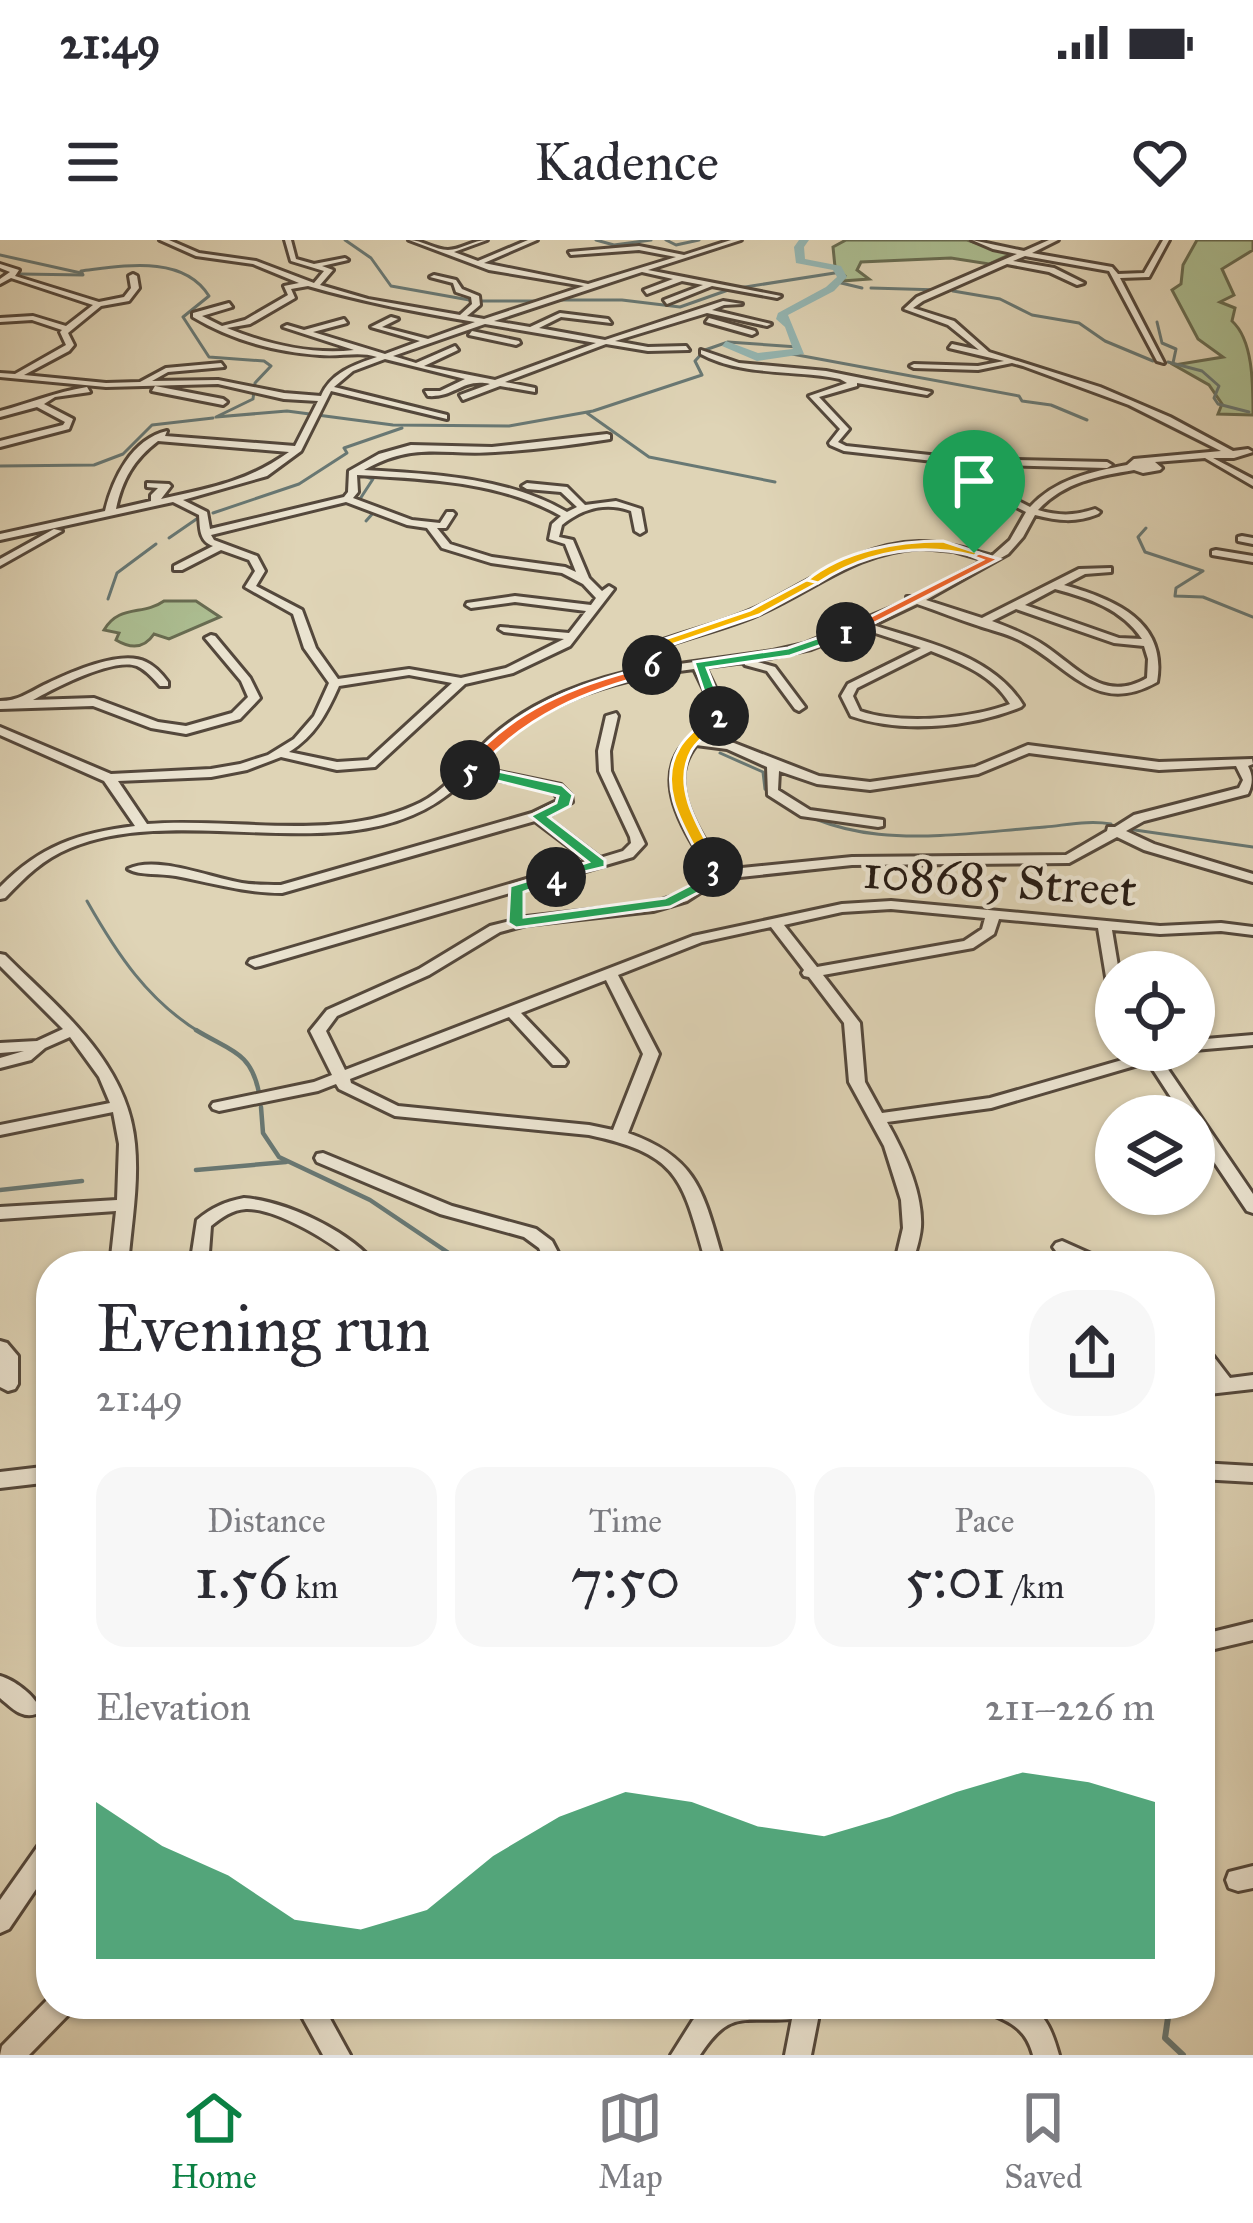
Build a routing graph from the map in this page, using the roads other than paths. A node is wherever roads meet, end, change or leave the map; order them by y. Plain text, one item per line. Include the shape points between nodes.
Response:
1 (163, 240) edge
2 (288, 240) edge
3 (412, 240) edge
4 (450, 240) edge
5 (484, 240) edge
6 (534, 240) edge
7 (737, 240) edge
8 (975, 240) edge
9 (1055, 240) edge
10 (1166, 240) edge
11 (750, 243) edge
12 (423, 247) junction
13 (571, 253) dead end
14 (1022, 253) junction
15 (445, 254) junction
16 (686, 257) junction
17 (529, 262) dead end
18 (1008, 262) junction
19 (477, 263) junction
20 (315, 266) junction
21 (552, 268) dead end
22 (329, 270) junction
23 (638, 271) junction
24 (518, 272) junction
25 (1112, 272) junction
26 (0, 274) edge
27 (15, 275) junction
28 (534, 275) junction
29 (133, 276) dead end
30 (739, 276) dead end
31 (434, 277) dead end
32 (680, 279) junction
33 (1080, 283) dead end
34 (711, 284) junction
35 (592, 285) junction
36 (728, 286) junction
37 (312, 287) junction
38 (383, 292) dead end
39 (647, 292) dead end
40 (354, 294) junction
41 (668, 302) dead end
42 (99, 304) junction
43 (325, 304) dead end
44 (738, 304) dead end
45 (229, 305) dead end
46 (753, 307) dead end
47 (704, 311) junction
48 (394, 319) dead end
49 (0, 320) edge
50 (344, 321) dead end
51 (686, 321) junction
52 (608, 322) dead end
53 (478, 323) junction
54 (459, 324) junction
55 (767, 324) dead end
56 (287, 327) dead end
57 (219, 328) junction
58 (67, 329) junction
59 (528, 331) junction
60 (304, 332) junction
61 (752, 333) dead end
62 (428, 341) junction
63 (605, 342) junction
64 (516, 343) dead end
65 (630, 346) junction
66 (686, 348) dead end
67 (363, 350) junction
68 (986, 351) junction
69 (457, 352) dead end
70 (704, 352) dead end
71 (575, 354) junction
72 (334, 356) junction
73 (383, 357) junction
74 (1161, 361) dead end
75 (1028, 362) junction
76 (220, 365) dead end
77 (417, 366) junction
78 (914, 366) dead end
79 (946, 367) junction
80 (350, 369) junction
81 (0, 374) edge
82 (18, 375) junction
83 (474, 378) junction
84 (849, 379) junction
85 (499, 383) junction
86 (143, 384) junction
87 (123, 385) junction
88 (532, 390) dead end
89 (927, 392) dead end
90 (326, 393) junction
91 (428, 393) dead end
92 (463, 398) dead end
93 (224, 402) dead end
94 (38, 404) junction
95 (0, 414) edge
96 (444, 417) dead end
97 (180, 429) dead end
98 (608, 437) dead end
99 (155, 438) junction
100 (0, 444) edge
101 (298, 449) junction
102 (1251, 451) edge
103 (1232, 454) junction
104 (952, 459) junction
105 (1210, 459) junction
106 (1153, 465) junction
107 (1130, 468) junction
108 (354, 472) junction
109 (1253, 483) edge
110 (149, 485) dead end
111 (527, 486) dead end
112 (173, 499) junction
113 (346, 499) junction
114 (156, 502) junction
115 (583, 508) junction
116 (110, 512) junction
117 (1096, 512) dead end
118 (450, 514) dead end
119 (1030, 514) junction
120 (566, 515) junction
121 (89, 516) junction
122 (432, 528) junction
123 (640, 531) dead end
124 (205, 533) junction
125 (0, 537) edge
126 (221, 546) junction
127 (1216, 553) dead end
128 (993, 559) junction
129 (1253, 560) edge
130 (0, 563) edge
131 (1107, 570) dead end
132 (197, 578) dead end
133 (586, 582) junction
134 (1055, 586) junction
135 (602, 599) junction
136 (911, 599) junction
137 (471, 605) dead end
138 (1016, 605) junction
139 (980, 623) junction
140 (862, 625) junction
141 (504, 629) dead end
142 (573, 637) junction
143 (211, 638) dead end
144 (1147, 643) junction
145 (927, 649) junction
146 (735, 660) junction
147 (698, 665) junction
148 (655, 670) junction
149 (460, 681) junction
150 (335, 683) junction
151 (164, 684) dead end
152 (22, 703) junction
153 (0, 705) edge
154 (800, 707) dead end
155 (613, 716) dead end
156 (2, 741) edge
157 (694, 741) junction
158 (282, 754) junction
159 (1247, 762) edge
160 (773, 765) junction
161 (470, 770) junction
162 (109, 778) junction
163 (538, 816) junction
164 (878, 823) dead end
165 (142, 827) junction
166 (1113, 830) junction
167 (599, 864) junction
168 (135, 869) dead end
169 (716, 875) junction
170 (1253, 878) edge
171 (515, 889) junction
172 (0, 895) edge
173 (993, 913) junction
174 (516, 923) junction
175 (775, 923) junction
176 (1104, 924) junction
177 (1253, 932) edge
178 (1109, 951) edge
179 (0, 958) edge
180 (254, 963) dead end
181 (809, 973) junction
182 (610, 974) junction
183 (512, 1012) junction
184 (72, 1031) junction
185 (1253, 1040) edge
186 (1215, 1043) edge
187 (40, 1045) junction
188 (0, 1048) edge
189 (559, 1062) dead end
190 (0, 1063) edge
191 (1095, 1070) edge
192 (340, 1078) junction
193 (119, 1106) junction
194 (219, 1106) dead end
195 (876, 1119) junction
196 (0, 1130) edge
197 (619, 1135) junction
198 (1215, 1151) edge
199 (323, 1158) dead end
200 (123, 1205) junction
201 (1253, 1208) edge
202 (0, 1213) edge
203 (1062, 1246) dead end
204 (120, 1251) edge
205 (200, 1251) edge
206 (355, 1251) edge
207 (549, 1251) edge
208 (711, 1251) edge
209 (907, 1251) edge
210 (1072, 1251) edge
211 (0, 1348) edge
212 (1215, 1372) edge
213 (1253, 1382) edge
214 (8, 1384) dead end
215 (1225, 1385) junction
216 (1215, 1386) edge
217 (1215, 1472) edge
218 (1253, 1474) edge
219 (36, 1476) edge
220 (0, 1480) edge
221 (1253, 1631) edge
222 (1215, 1640) edge
223 (0, 1685) edge
224 (28, 1707) dead end
225 (36, 1868) edge
226 (0, 1921) edge
227 (46, 2019) edge
228 (317, 2019) edge
229 (712, 2019) edge
230 (803, 2019) edge
231 (1031, 2019) edge
232 (11, 2055) edge
233 (337, 2055) edge
234 (684, 2055) edge
235 (799, 2055) edge
236 (1046, 2055) edge

1 - 37 street via 198,255 254,262
2 - 20 street via 293,260
3 - 12 street
4 - 12 street
5 - 15 street
6 - 19 street
7 - 11 street
7 - 16 street
8 - 14 street
9 - 14 street
10 - 25 street via 1152,264
12 - 15 street
13 - 16 street via 639,248
14 - 18 street
14 - 25 street
15 - 19 street
16 - 23 street
17 - 24 street
18 - 33 street
18 - 68 street via 916,301 910,312 951,323
19 - 24 street
20 - 22 street
20 - 22 street via 340,261
21 - 28 street
22 - 37 street
23 - 32 street
23 - 35 street
24 - 28 street
25 - 74 street
26 - 27 street
26 - 27 street
27 - 42 street
28 - 35 street
29 - 42 street via 128,298
30 - 36 street
31 - 54 street via 457,283 476,302
32 - 34 street
32 - 39 street
34 - 36 street
34 - 41 street
35 - 53 street
36 - 46 street via 777,296
37 - 40 street
37 - 57 street via 288,288 287,301
38 - 40 street
40 - 43 street
40 - 54 street
42 - 58 street
44 - 47 street
45 - 57 street via 196,315
47 - 51 street
47 - 55 street
48 - 62 street via 375,328
49 - 58 street via 31,318
50 - 60 street
51 - 61 street
51 - 63 street
52 - 59 street via 560,315
53 - 54 street
53 - 59 street
54 - 62 street
54 - 64 street
56 - 60 street
57 - 72 street
58 - 82 street via 66,349
59 - 63 street
60 - 67 street
62 - 73 street
63 - 65 street
63 - 71 street
65 - 66 street
65 - 71 street
67 - 72 street
67 - 73 street
68 - 75 street
68 - 79 street via 954,346
69 - 77 street
70 - 84 street via 770,372
71 - 85 street
72 - 80 street via 351,361
73 - 77 street
73 - 80 street
75 - 79 street
75 - 103 street
76 - 86 street via 166,370
77 - 83 street
78 - 79 street
80 - 90 street
81 - 82 street
82 - 87 street
83 - 85 street
83 - 91 street
84 - 89 street
84 - 104 street via 853,385 813,396 845,429 835,446
85 - 88 street
85 - 92 street
86 - 87 street
86 - 90 street
86 - 93 street
87 - 94 street
90 - 96 street
90 - 101 street
94 - 95 street
94 - 100 street via 69,424
97 - 99 street
98 - 108 street via 492,450 411,448
99 - 101 street
99 - 116 street via 118,478
101 - 112 street via 245,481
102 - 103 street
103 - 105 street
103 - 106 street
104 - 107 street
104 - 119 street via 960,472
105 - 106 street
105 - 109 street
106 - 107 street
107 - 119 street via 1057,489
108 - 113 street
108 - 120 street via 445,478 541,500
110 - 114 street via 166,486
111 - 115 street via 564,489
112 - 114 street
112 - 124 street via 203,514
113 - 122 street
113 - 124 street
114 - 116 street
115 - 120 street
115 - 123 street via 633,507
116 - 121 street
117 - 119 street
118 - 122 street
119 - 128 street via 1014,543
120 - 133 street via 554,539 569,542
121 - 125 street
121 - 130 street
122 - 133 street via 444,545 560,569
124 - 126 street
126 - 132 street via 184,565
126 - 150 street via 253,558 260,571 250,587 298,612
127 - 129 street
128 - 136 street
128 - 148 street via 922,544 859,557 754,612 655,646 648,654
131 - 134 street via 1083,571
133 - 135 street
134 - 138 street
134 - 144 street via 1118,606
135 - 137 street
135 - 142 street
136 - 139 street
136 - 140 street
138 - 139 street
138 - 144 street via 1118,641
139 - 144 street via 1031,642 1087,683 1111,690 1153,680
140 - 145 street
140 - 146 street via 790,652
141 - 142 street
142 - 149 street via 541,658
143 - 152 street via 254,692 254,703 220,723 174,730 94,702
145 - 145 street via 987,672 1017,700 1009,710 867,720 855,713 847,696 860,680
146 - 147 street
146 - 154 street via 771,668
147 - 148 street
147 - 157 street via 720,710
148 - 161 street via 551,704 496,739
149 - 150 street via 409,672
149 - 158 street via 371,764
150 - 158 street via 319,722
151 - 152 street via 136,661 116,663
152 - 153 street
155 - 167 street via 605,771 638,844
156 - 162 street via 23,740
157 - 160 street
157 - 169 street via 679,762 678,790
158 - 162 street via 222,773
159 - 160 street via 1159,766 1028,749 978,770 870,786
159 - 166 street via 1244,791
160 - 164 street via 772,792 786,803 835,820
161 - 163 street via 566,795 563,806
161 - 165 street via 436,802 365,824
162 - 165 street
163 - 167 street
163 - 168 street via 282,889 242,890
165 - 172 street via 41,859
166 - 169 street via 1070,859 852,862
166 - 170 street
167 - 171 street
169 - 174 street via 653,907
171 - 174 street
171 - 180 street
173 - 175 street, 108685 Street via 858,905
173 - 176 street, 108685 Street
173 - 181 street via 988,931 968,945
174 - 192 street via 326,1018 318,1031
175 - 181 street
175 - 182 street, 108685 Street via 698,939
176 - 177 street, 108685 Street
176 - 178 street
179 - 184 street
181 - 195 street via 852,1023 857,1082
182 - 183 street, 108685 Street
182 - 197 street via 650,1054
183 - 189 street
183 - 192 street, 108685 Street
184 - 187 street
184 - 193 street via 104,1069
185 - 186 street
187 - 188 street
187 - 190 street
191 - 195 street via 991,1103
192 - 194 street, 108685 Street
192 - 197 street via 354,1094 418,1117
193 - 196 street
193 - 200 street
195 - 209 street via 910,1200
197 - 208 street via 664,1154 688,1176
198 - 201 street
199 - 207 street via 446,1210 530,1233
200 - 202 street
200 - 204 street
203 - 210 street
205 - 206 street via 203,1224 229,1206 255,1202
211 - 214 street via 9,1356
212 - 215 street
213 - 215 street
215 - 216 street
217 - 218 street
219 - 220 street
221 - 222 street
223 - 224 street
225 - 226 street
227 - 232 street
228 - 233 street
229 - 234 street
230 - 235 street
231 - 236 street

